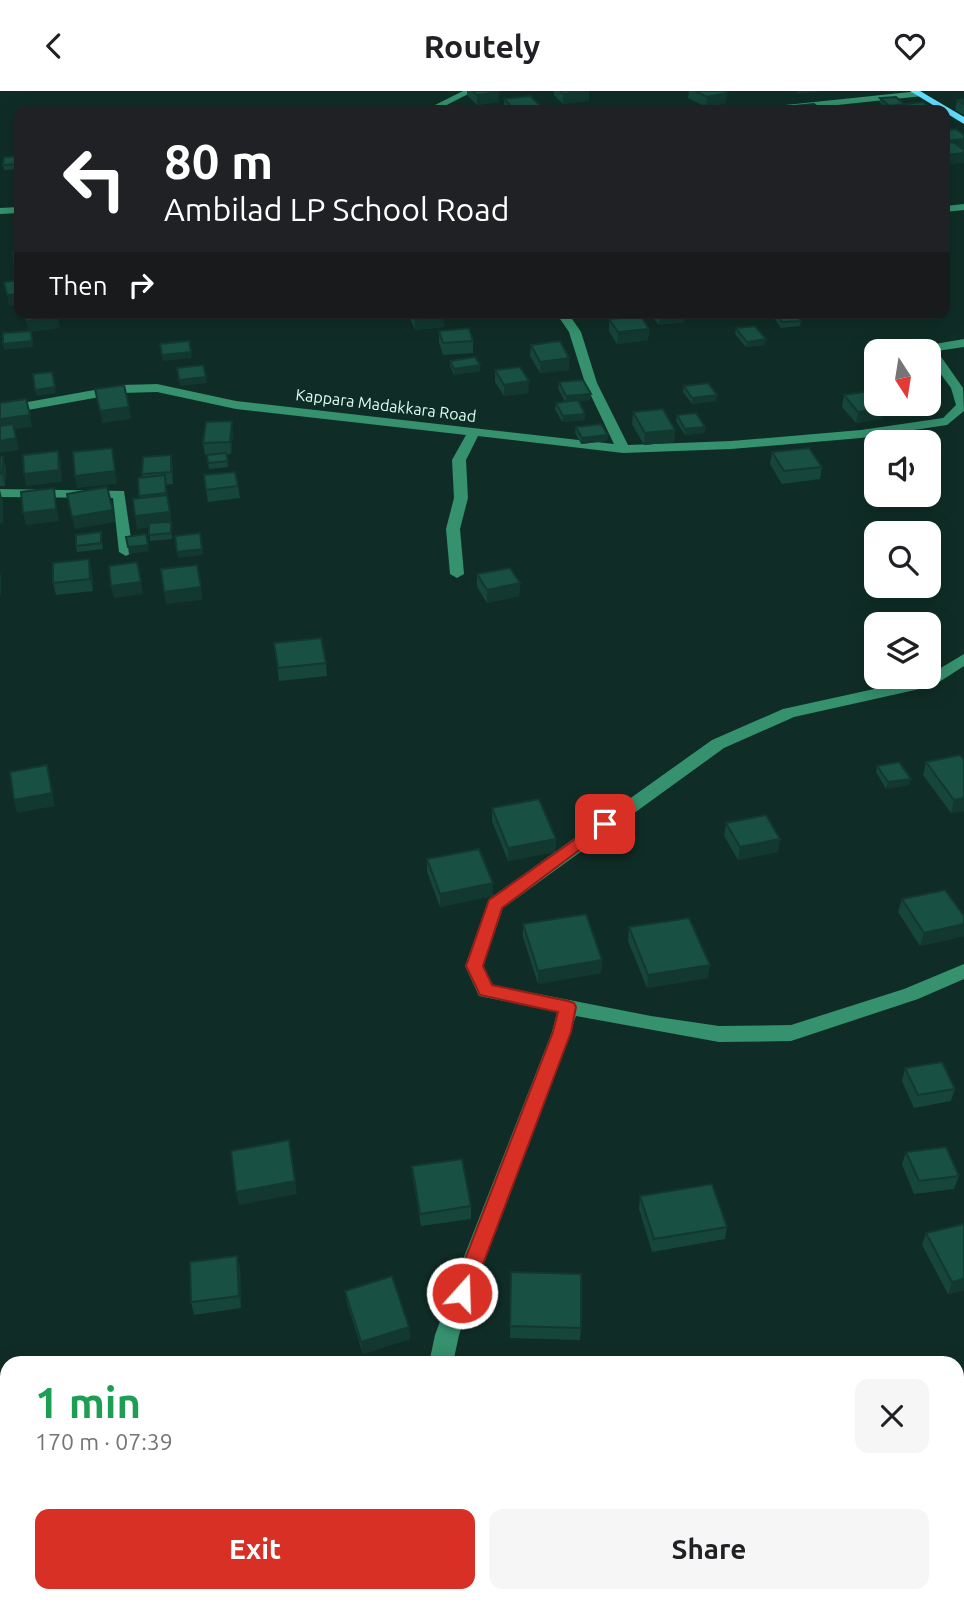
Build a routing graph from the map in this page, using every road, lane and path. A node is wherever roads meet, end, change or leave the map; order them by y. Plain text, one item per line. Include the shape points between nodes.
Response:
1 (470, 91) edge
2 (917, 93) edge
3 (441, 105) edge
4 (810, 105) edge
5 (937, 105) edge
6 (566, 319) edge
7 (964, 343) edge
8 (0, 411) edge
9 (473, 433) junction
10 (622, 449) junction
11 (0, 493) edge
12 (126, 552) edge
13 (457, 574) dead end
14 (964, 659) edge
15 (964, 971) edge
16 (568, 1007) junction
17 (442, 1356) edge

1 - 3 street
2 - 4 street
2 - 5 main road
6 - 10 street
7 - 10 street, Kappara Madakkara Road via 929,349 957,387 962,406 947,421 861,434
8 - 9 street, Kappara Madakkara Road via 122,389 158,388 236,405
9 - 10 street, Kappara Madakkara Road
9 - 13 street via 459,460 461,498 453,529
11 - 12 street via 118,494
14 - 16 street via 927,683 789,713 718,744 495,904 474,966 486,991
15 - 16 street via 911,994 791,1033 719,1034
16 - 17 street

